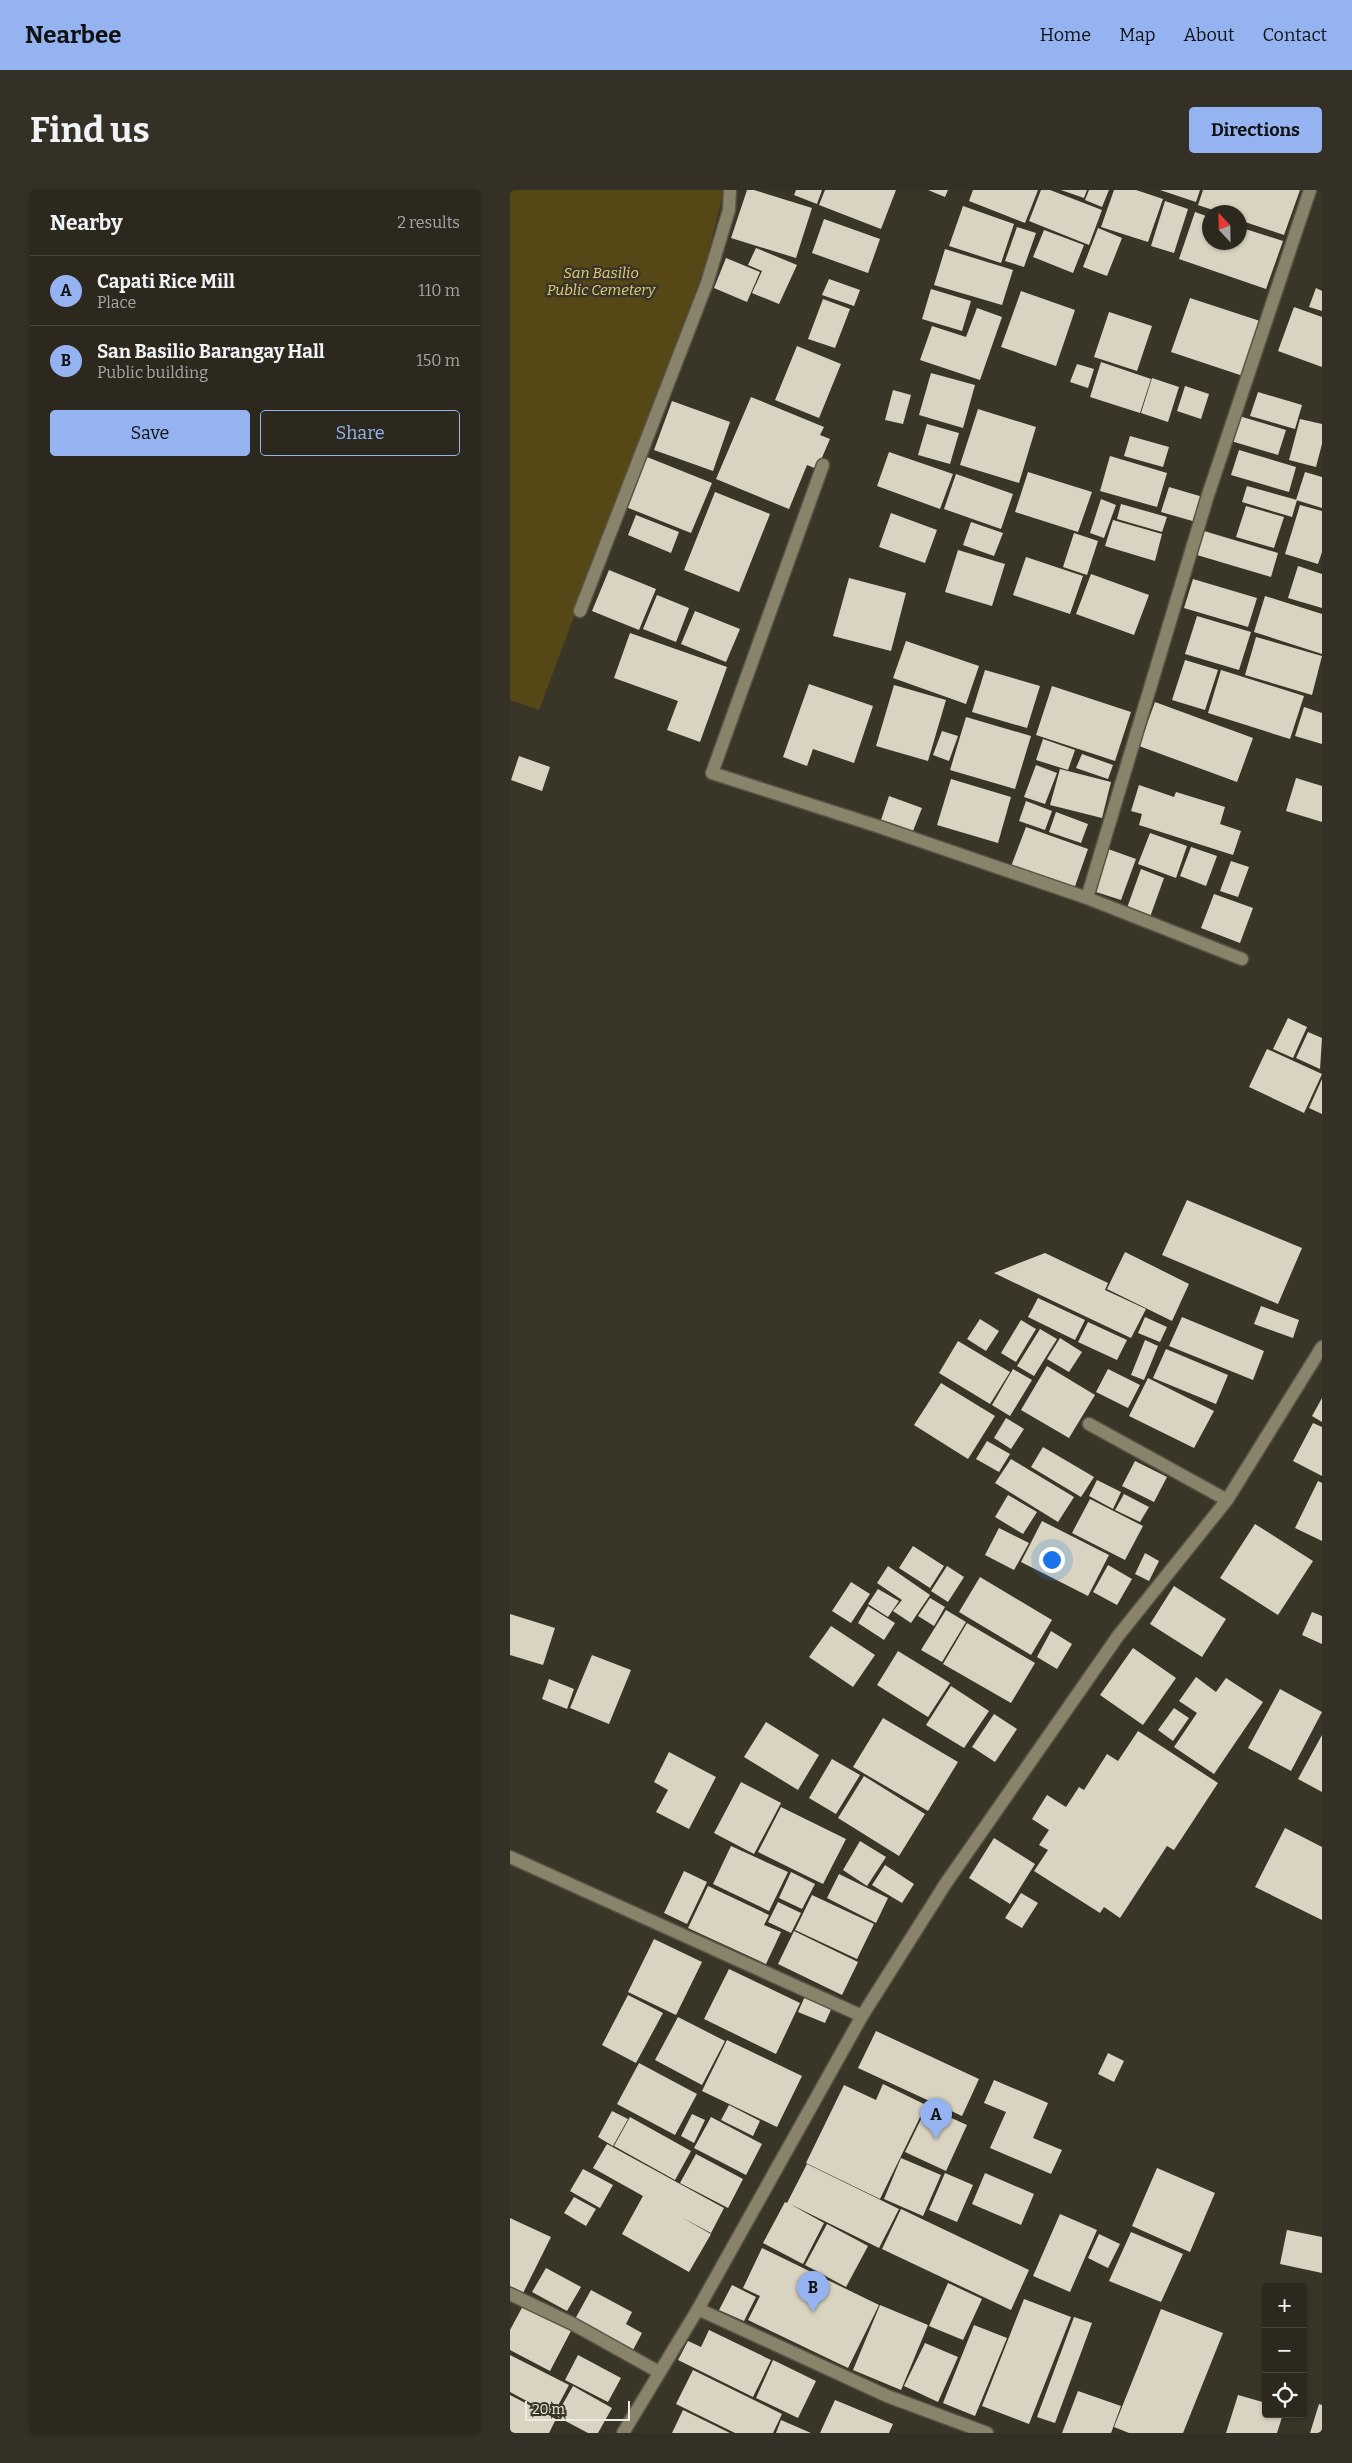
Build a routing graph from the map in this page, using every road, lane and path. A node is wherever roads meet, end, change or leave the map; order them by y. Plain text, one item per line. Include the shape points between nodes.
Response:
1 (730, 190) edge
2 (1310, 190) edge
3 (824, 465) dead end
4 (580, 611) dead end
5 (1087, 898) junction
6 (1242, 959) dead end
7 (1322, 1347) edge
8 (1089, 1424) dead end
9 (1226, 1500) junction
10 (510, 1857) edge
11 (862, 2016) junction
12 (510, 2294) edge
13 (698, 2309) junction
14 (660, 2372) junction
15 (623, 2433) edge
16 (987, 2433) edge

1 - 4 street via 729,210 707,283
2 - 5 street via 1208,495
3 - 5 street via 712,773
5 - 6 street
7 - 9 street
8 - 9 street
9 - 11 street via 1118,1636 946,1883
10 - 11 street
11 - 13 street
12 - 14 street
13 - 14 street
13 - 16 street via 887,2396
14 - 15 street

